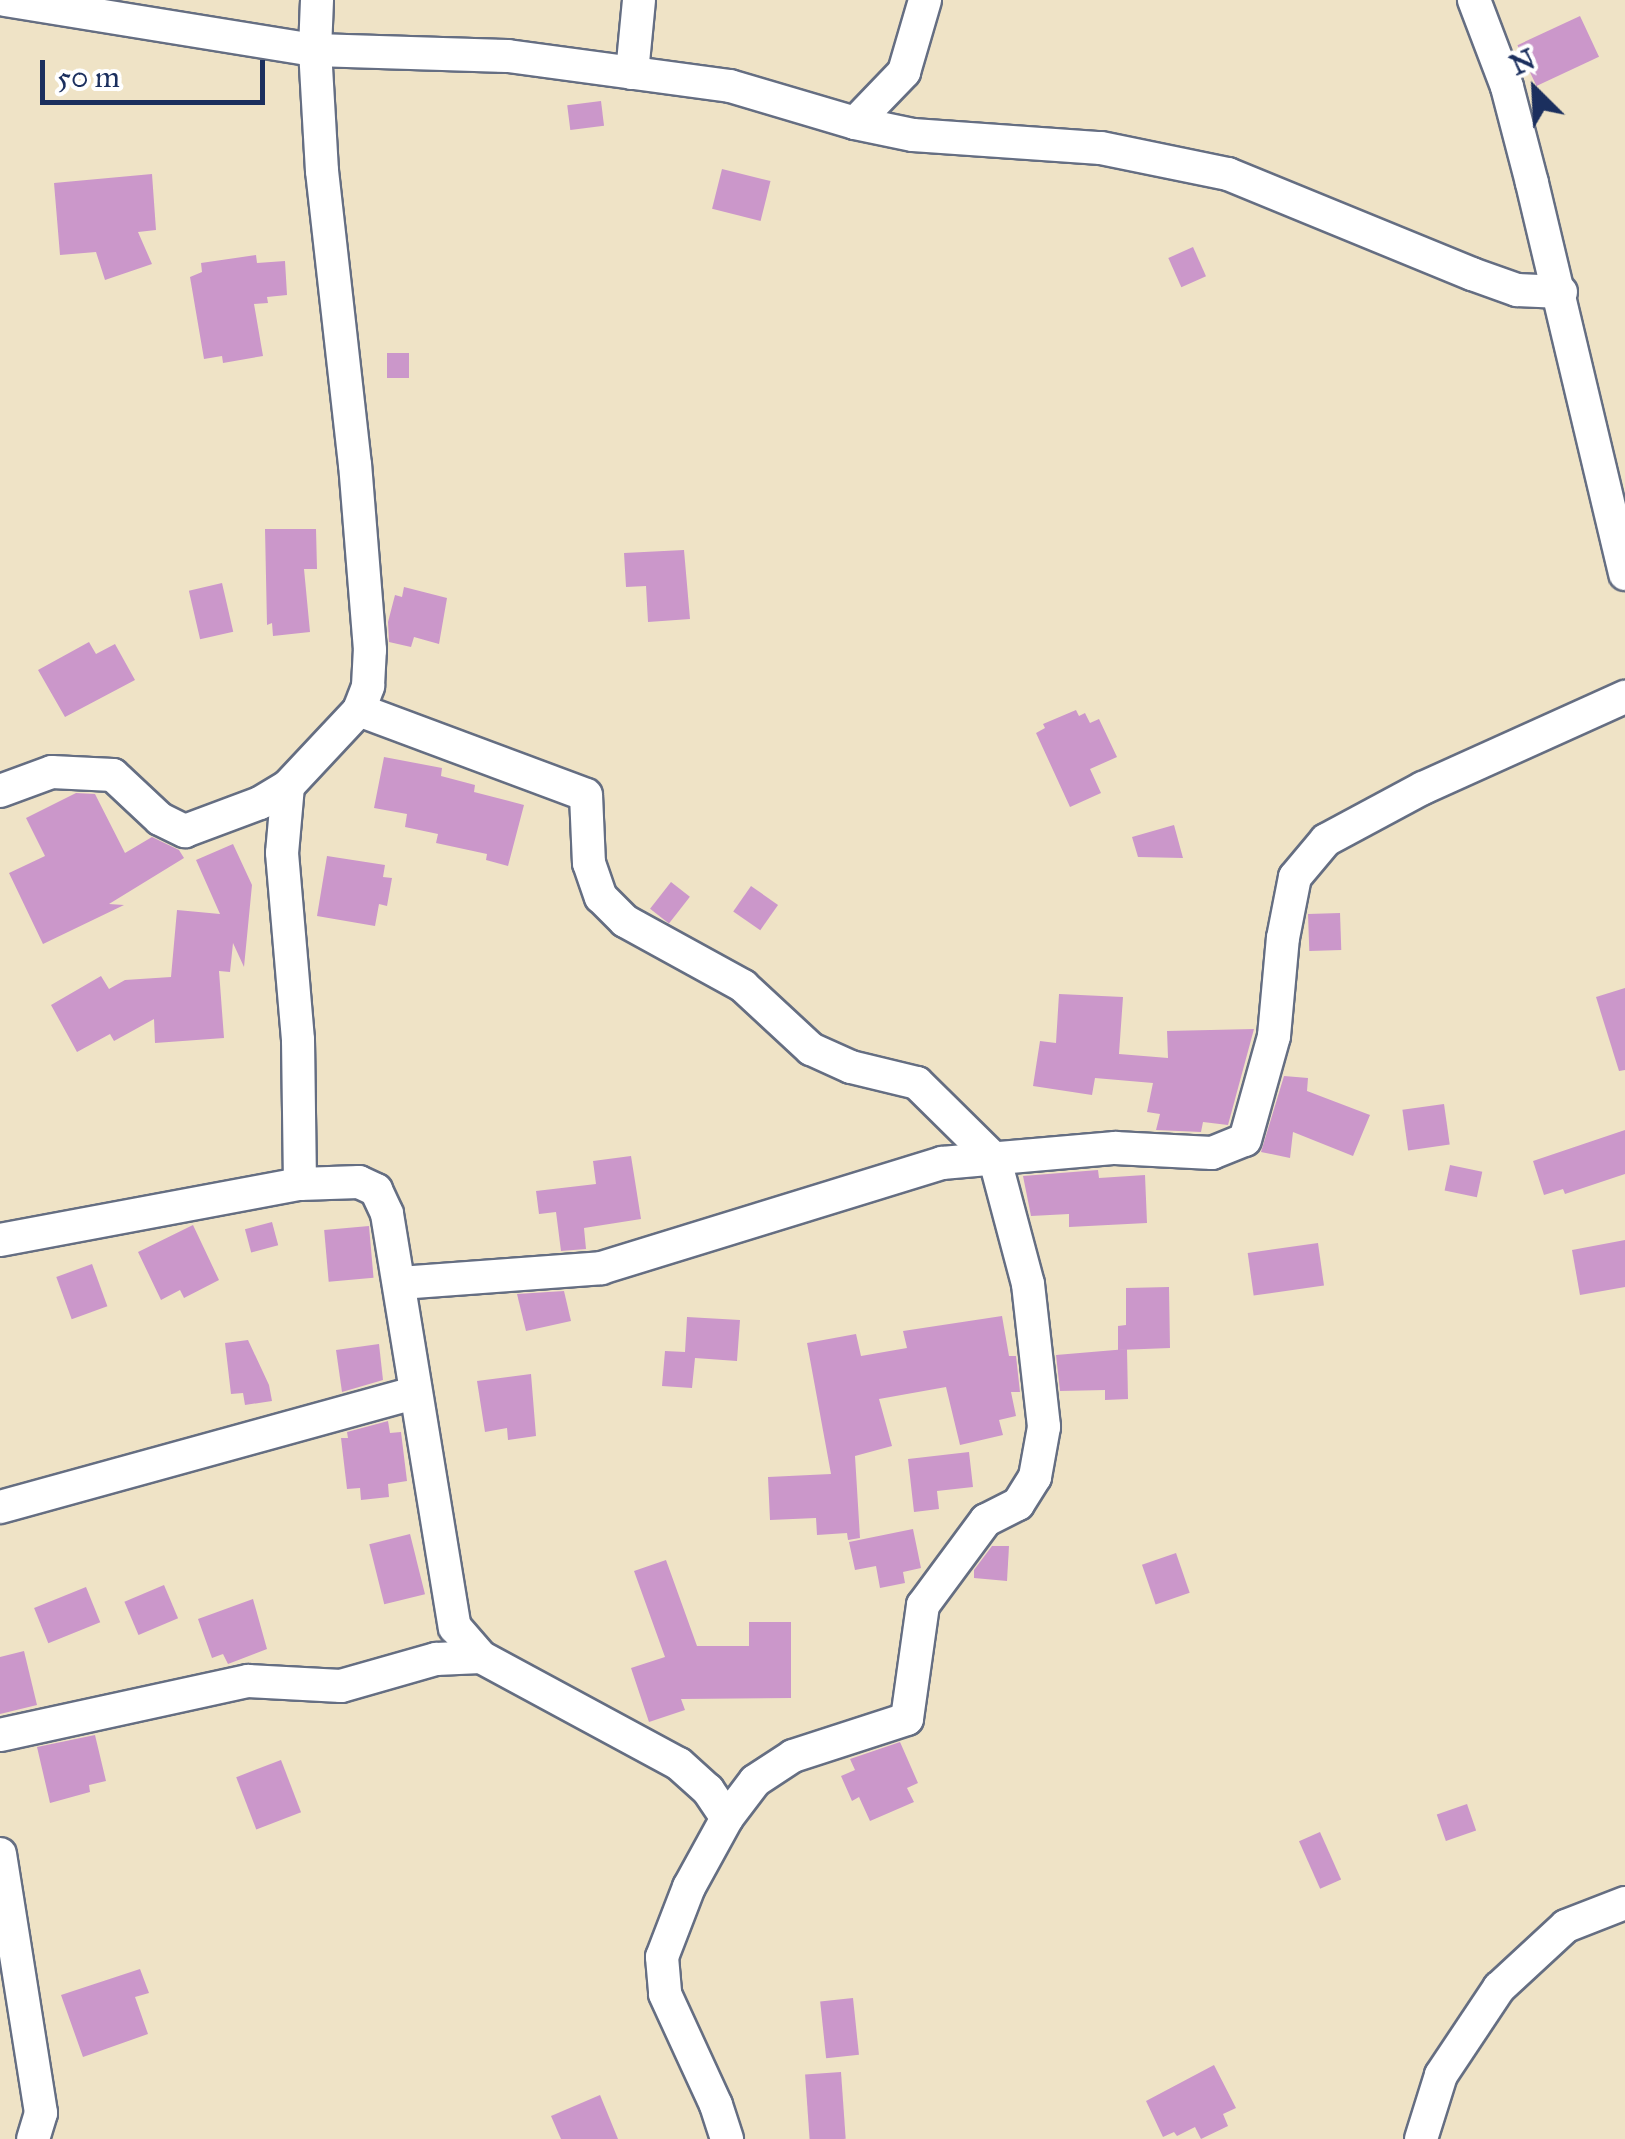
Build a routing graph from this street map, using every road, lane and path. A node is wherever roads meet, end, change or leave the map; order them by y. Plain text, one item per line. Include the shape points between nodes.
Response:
1 (4, 0) edge
2 (317, 0) edge
3 (638, 0) edge
4 (926, 0) edge
5 (1474, 0) edge
6 (315, 50) junction
7 (632, 73) junction
8 (855, 122) junction
9 (1560, 292) junction
10 (1625, 574) edge
11 (1625, 697) edge
12 (358, 710) junction
13 (288, 786) junction
14 (0, 791) edge
15 (995, 1160) junction
16 (300, 1184) junction
17 (0, 1240) edge
18 (399, 1284) junction
19 (413, 1392) junction
20 (0, 1507) edge
21 (481, 1657) junction
22 (0, 1735) edge
23 (727, 1818) junction
24 (0, 1854) edge
25 (1625, 1903) edge
26 (33, 2139) edge
27 (727, 2139) edge
28 (1421, 2139) edge

1 - 6 street
2 - 6 street
3 - 7 street
4 - 8 street via 904,72
5 - 9 street via 1507,87
6 - 7 street via 508,56
6 - 12 street via 370,650 368,686
7 - 8 street via 730,86
8 - 9 street via 914,134 1100,148 1228,174 1487,280
9 - 10 street
11 - 15 street via 1423,788 1326,840 1296,877 1282,938 1274,1036 1245,1140 1212,1152 1116,1148
12 - 13 street
12 - 15 street via 586,795 589,863 601,897 625,921 744,986 811,1049 851,1068 917,1083
13 - 14 street via 185,831 160,819 113,776 52,772
13 - 16 street via 282,853 298,1040
15 - 18 street via 942,1163 600,1268
15 - 23 street via 1028,1284 1044,1427 1035,1477 1018,1504 986,1520 923,1605 907,1719 793,1756 754,1781
16 - 17 street
16 - 18 street via 359,1182 376,1190
18 - 19 street
19 - 20 street
19 - 21 street via 455,1627
21 - 22 street via 436,1659 341,1686 248,1681
21 - 23 street via 679,1764
23 - 27 street via 688,1888 662,1956 665,1994
24 - 26 street via 42,2114
25 - 28 street via 1566,1926 1498,1988 1442,2075

